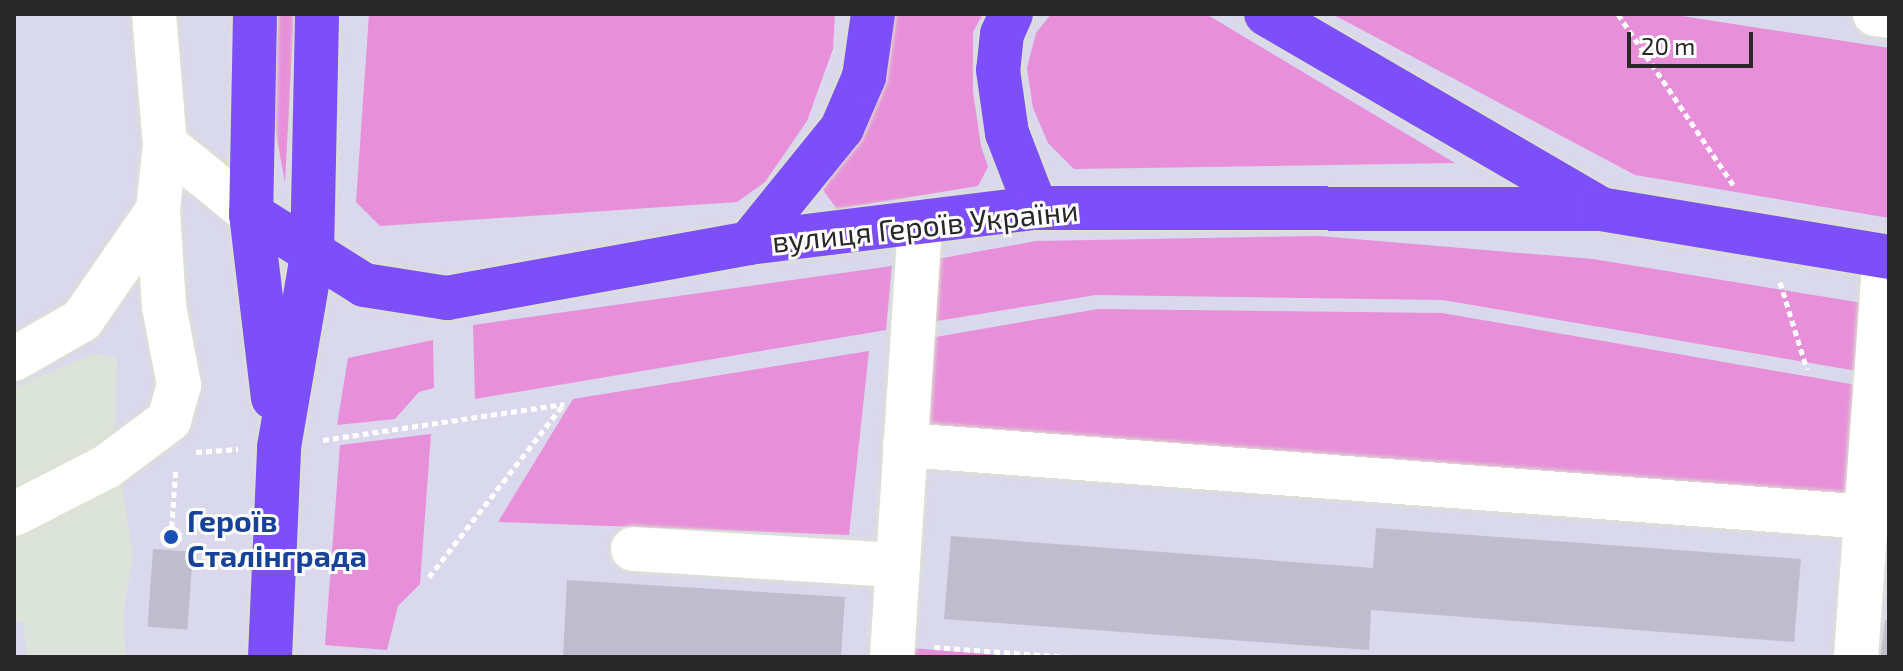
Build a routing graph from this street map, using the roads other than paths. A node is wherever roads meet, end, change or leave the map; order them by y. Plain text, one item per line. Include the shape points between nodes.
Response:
1 (154, 14) edge
2 (255, 14) edge
3 (317, 14) edge
4 (873, 14) edge
5 (1011, 14) edge
6 (1266, 14) edge
7 (1875, 14) edge
8 (1889, 16) edge
9 (165, 144) junction
10 (1036, 208) junction
11 (1600, 209) junction
12 (158, 210) junction
13 (251, 214) junction
14 (920, 222) junction
15 (749, 243) junction
16 (312, 255) junction
17 (1887, 256) edge
18 (14, 359) edge
19 (905, 445) junction
20 (279, 447) junction
21 (14, 514) edge
22 (1866, 517) junction
23 (633, 549) dead end
24 (898, 565) junction
25 (1875, 589) edge
26 (892, 650) edge
27 (270, 657) edge
28 (1856, 657) edge

1 - 9 street
2 - 13 main road
3 - 16 main road
4 - 15 main road via 864,77 842,128
5 - 10 main road via 1002,34 998,70 1007,133
6 - 11 main road, вулиця Героїв України
7 - 8 street
9 - 12 street
9 - 13 street
10 - 11 main road, вулиця Героїв України
10 - 14 main road, вулиця Героїв України
11 - 17 main road, вулиця Героїв України
12 - 18 street via 82,320
12 - 21 street via 164,306 179,385 169,420 106,467
13 - 16 main road, вулиця Героїв України
13 - 20 main road
14 - 15 main road, вулиця Героїв України
14 - 19 street
15 - 16 main road, вулиця Героїв України via 447,298 364,285
16 - 20 main road
17 - 22 street
19 - 22 street
19 - 24 street
20 - 27 main road
22 - 25 street
23 - 24 street
24 - 26 street
25 - 28 street

